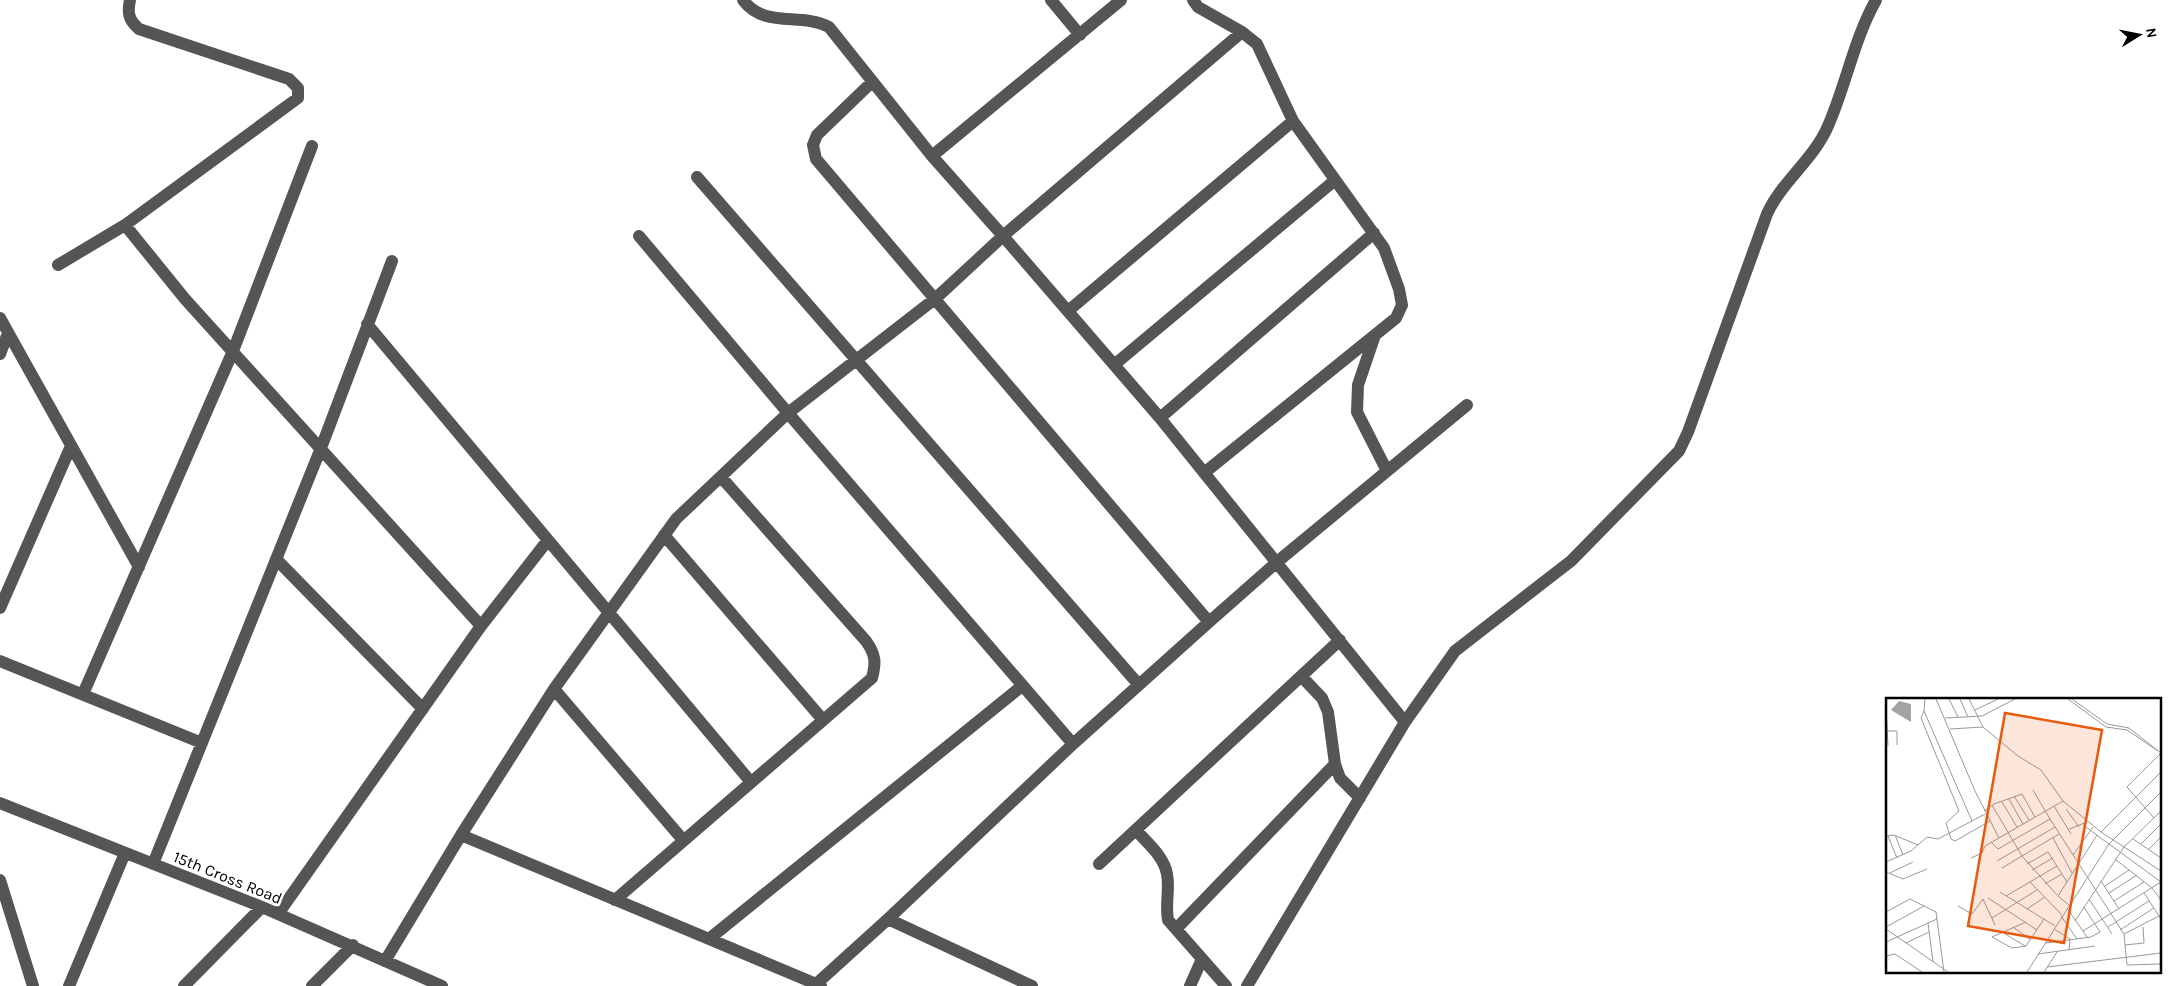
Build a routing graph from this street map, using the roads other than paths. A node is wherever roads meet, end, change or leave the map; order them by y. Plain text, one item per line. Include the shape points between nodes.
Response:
1 (130, 0) edge
2 (743, 0) edge
3 (1051, 0) edge
4 (1121, 0) edge
5 (1193, 0) edge
6 (1876, 0) edge
7 (1242, 32) junction
8 (1080, 35) junction
9 (872, 82) junction
10 (1293, 121) junction
11 (312, 146) dead end
12 (932, 156) junction
13 (696, 177) dead end
14 (1334, 180) junction
15 (125, 225) junction
16 (1374, 233) junction
17 (639, 236) dead end
18 (1003, 236) junction
19 (392, 261) dead end
20 (58, 265) dead end
21 (936, 298) junction
22 (1068, 311) junction
23 (0, 318) edge
24 (367, 324) junction
25 (8, 333) junction
26 (1375, 335) junction
27 (233, 351) junction
28 (0, 354) edge
29 (857, 360) junction
30 (1114, 365) junction
31 (1467, 405) dead end
32 (788, 413) junction
33 (1160, 418) junction
34 (71, 446) junction
35 (321, 448) junction
36 (1387, 471) junction
37 (1204, 473) junction
38 (720, 478) junction
39 (664, 535) junction
40 (548, 540) junction
41 (276, 559) junction
42 (1277, 562) junction
43 (139, 567) junction
44 (0, 608) edge
45 (608, 612) junction
46 (1209, 622) junction
47 (481, 626) junction
48 (1340, 640) junction
49 (0, 661) edge
50 (1301, 676) junction
51 (1140, 685) junction
52 (1022, 686) junction
53 (554, 689) junction
54 (83, 694) junction
55 (422, 708) junction
56 (823, 720) junction
57 (1405, 722) junction
58 (202, 743) junction
59 (1072, 744) junction
60 (1335, 764) junction
61 (750, 781) junction
62 (1360, 798) junction
63 (0, 803) edge
64 (1136, 830) junction
65 (461, 835) junction
66 (683, 840) junction
67 (125, 853) junction
68 (153, 864) junction
69 (1099, 864) dead end
70 (0, 880) edge
71 (615, 900) junction
72 (262, 907) junction
73 (278, 914) junction
74 (888, 920) junction
75 (1176, 928) junction
76 (709, 939) junction
77 (353, 946) junction
78 (1202, 959) junction
79 (385, 962) junction
80 (817, 985) edge
81 (33, 986) edge
82 (69, 986) edge
83 (184, 986) edge
84 (312, 986) edge
85 (442, 986) edge
86 (1032, 986) edge
87 (1190, 986) edge
88 (1226, 986) edge
89 (1247, 986) edge

1 - 15 street via 130,20 139,29 289,79 298,88 298,98
2 - 9 street via 756,13 768,18 818,21 828,27
3 - 8 street
4 - 8 street
5 - 7 street via 1198,7
6 - 57 street via 1828,127 1770,208 1679,451 1570,561 1454,651
7 - 10 street via 1258,44
7 - 18 street
8 - 12 street
9 - 12 street
9 - 21 street via 817,135 813,144 816,159
10 - 14 street
10 - 22 street
11 - 27 street
12 - 18 street
13 - 29 street
14 - 16 street
14 - 30 street
15 - 20 street
15 - 27 street
16 - 26 street via 1384,248 1400,289 1402,305 1396,318
16 - 33 street
17 - 32 street
18 - 21 street
18 - 22 street
19 - 24 street
21 - 29 street
21 - 46 street
22 - 30 street
23 - 25 street
24 - 35 street
24 - 40 street
25 - 28 street
25 - 34 street
26 - 36 street via 1358,385 1357,412
26 - 37 street
27 - 35 street
27 - 43 street
29 - 32 street
29 - 51 street
30 - 33 street
31 - 36 street
32 - 38 street
32 - 52 street
33 - 37 street
34 - 43 street
34 - 44 street
35 - 41 street
35 - 47 street
36 - 42 street
37 - 42 street
38 - 39 street via 676,519
38 - 56 street via 874,653 876,665 872,678
39 - 45 street
39 - 56 street
40 - 45 street
40 - 47 street
41 - 55 street
41 - 58 street
42 - 46 street
42 - 48 street
43 - 54 street
45 - 53 street
45 - 61 street
46 - 51 street
47 - 55 street
48 - 50 street
48 - 57 street
49 - 54 street
50 - 60 street via 1322,698 1328,712
50 - 64 street
51 - 59 street
52 - 59 street
52 - 76 street
53 - 65 street
53 - 66 street
54 - 58 street
55 - 73 street
56 - 61 street
57 - 62 street
58 - 68 street
59 - 74 street
60 - 62 street via 1340,778
60 - 75 street
61 - 66 street
62 - 89 street
63 - 67 street, 15th Cross Road
64 - 69 street
64 - 75 street via 1161,858 1168,874 1165,907 1168,920
65 - 71 street
65 - 79 street
66 - 71 street
67 - 68 street, 15th Cross Road
67 - 82 street
68 - 72 street, 15th Cross Road
70 - 81 street
71 - 76 street
72 - 73 street, 15th Cross Road
72 - 83 street
73 - 77 street, 15th Cross Road
74 - 80 street
74 - 86 street
75 - 78 street
76 - 80 street
77 - 79 street, 15th Cross Road
77 - 84 street
78 - 87 street
78 - 88 street
79 - 85 street, 15th Cross Road

